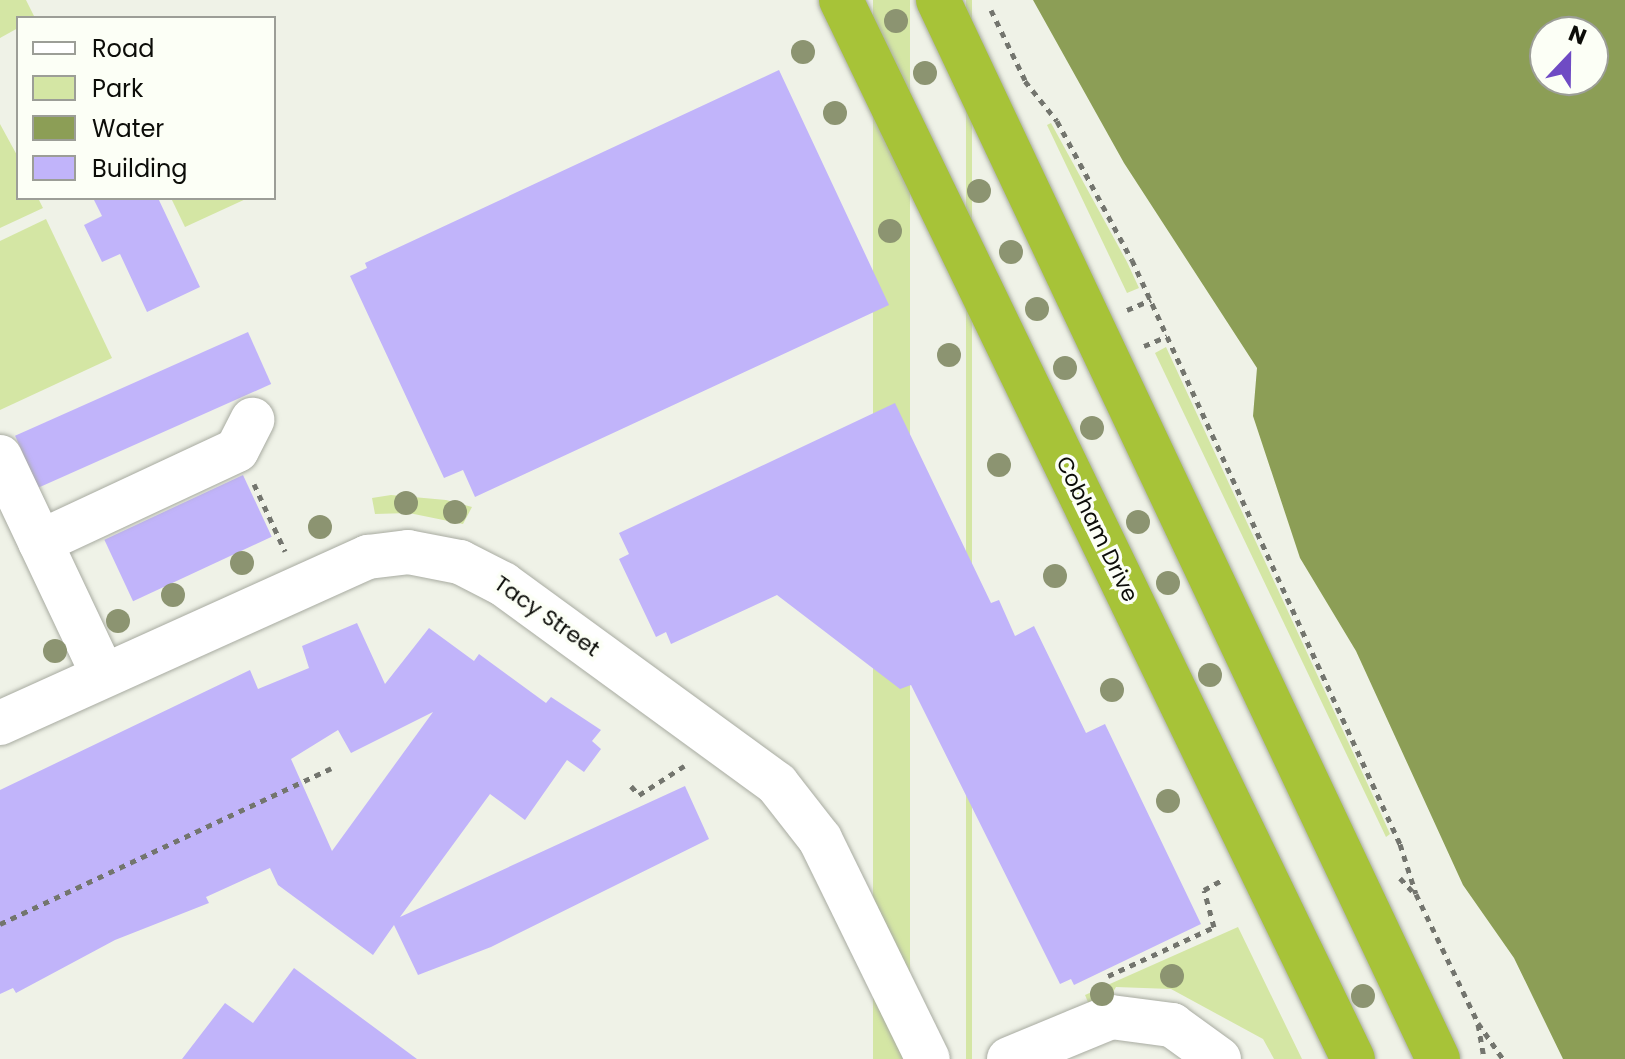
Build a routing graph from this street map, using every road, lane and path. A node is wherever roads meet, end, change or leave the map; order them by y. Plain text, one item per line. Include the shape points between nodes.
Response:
1 (841, 0) edge
2 (938, 0) edge
3 (986, 0) edge
4 (1151, 300) junction
5 (1127, 310) dead end
6 (1167, 336) junction
7 (1144, 346) dead end
8 (244, 435) joint
9 (0, 457) edge
10 (40, 542) junction
11 (287, 556) dead end
12 (103, 675) junction
13 (0, 723) edge
14 (688, 761) dead end
15 (331, 768) dead end
16 (631, 786) dead end
17 (1226, 879) dead end
18 (0, 924) edge
19 (1093, 983) dead end
20 (1478, 1023) junction
21 (928, 1059) edge
22 (1009, 1059) edge
23 (1219, 1059) edge
24 (1353, 1059) edge
25 (1438, 1059) edge
26 (1484, 1059) edge
27 (1503, 1059) edge

1 - 24 highway, Cobham Drive
2 - 25 highway
3 - 4 path via 1025,81 1057,121
4 - 5 path
4 - 6 path
6 - 7 path
6 - 20 path
8 - 10 street
8 - 11 path
9 - 10 street
10 - 12 street
12 - 13 street, Tacy Street
12 - 21 street, Tacy Street via 384,552 436,556 479,570 752,762 801,810
14 - 16 path via 676,776 639,795
15 - 18 path
17 - 19 path via 1204,890 1214,927
20 - 26 path
20 - 27 path
22 - 23 street via 1111,1017 1172,1025

